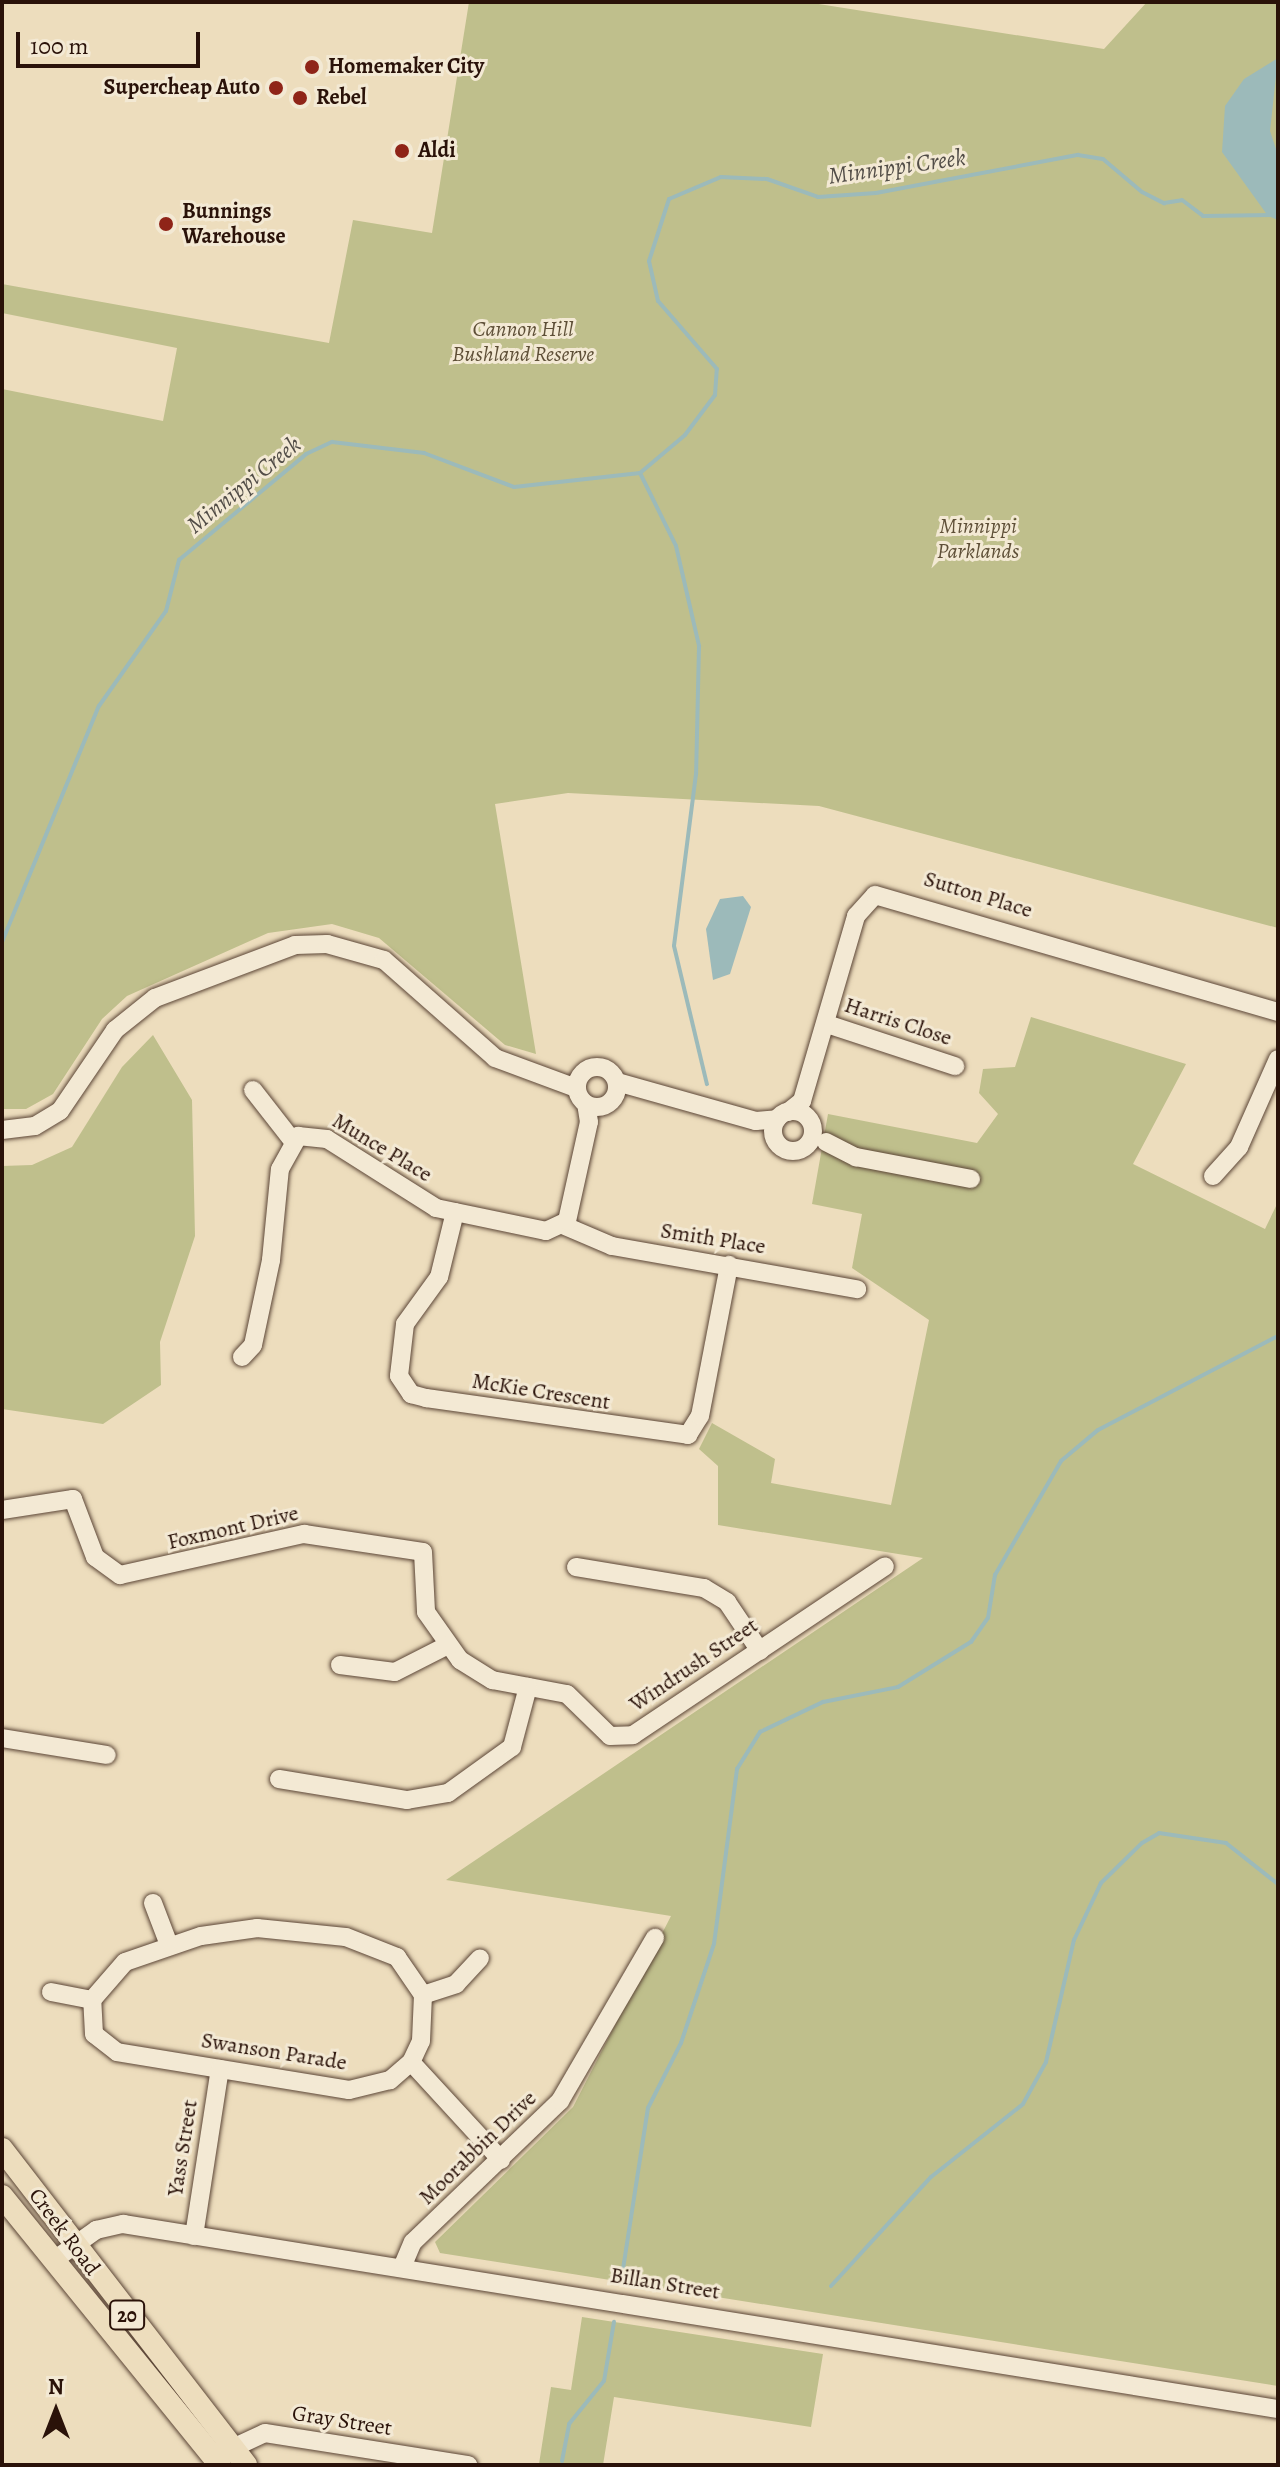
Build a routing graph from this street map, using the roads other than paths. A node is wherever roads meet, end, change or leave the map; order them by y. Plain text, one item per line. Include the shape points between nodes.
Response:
1 (1278, 1012) edge
2 (827, 1024) junction
3 (1278, 1059) edge
4 (955, 1066) dead end
5 (578, 1081) junction
6 (253, 1090) dead end
7 (613, 1094) junction
8 (793, 1112) junction
9 (588, 1113) junction
10 (756, 1121) junction
11 (2, 1130) edge
12 (774, 1138) junction
13 (292, 1140) junction
14 (826, 1142) dead end
15 (1213, 1176) dead end
16 (971, 1179) dead end
17 (455, 1212) junction
18 (565, 1226) junction
19 (729, 1265) junction
20 (857, 1289) dead end
21 (242, 1357) dead end
22 (2, 1510) edge
23 (885, 1566) dead end
24 (576, 1567) dead end
25 (448, 1645) junction
26 (760, 1651) junction
27 (340, 1665) dead end
28 (528, 1687) junction
29 (2, 1738) edge
30 (107, 1755) dead end
31 (279, 1779) dead end
32 (153, 1903) dead end
33 (655, 1938) dead end
34 (169, 1945) junction
35 (480, 1958) dead end
36 (51, 1992) dead end
37 (423, 1995) junction
38 (92, 2000) junction
39 (411, 2062) junction
40 (220, 2069) junction
41 (2, 2149) edge
42 (501, 2160) junction
43 (2, 2196) edge
44 (194, 2236) junction
45 (74, 2245) junction
46 (54, 2260) junction
47 (403, 2265) junction
48 (1278, 2409) edge
49 (228, 2459) edge
50 (468, 2465) edge

1 - 2 street, Sutton Place via 890,894 864,901 856,916
2 - 4 street, Harris Close
2 - 8 street, Sutton Place
3 - 15 street via 1239,1147
5 - 7 street via 604,1068
5 - 9 street
5 - 11 street via 495,1058 384,960 327,944 295,945 155,998 115,1030 60,1111 35,1126
6 - 13 street
7 - 9 street
7 - 10 street via 635,1093
8 - 10 street
8 - 12 street
8 - 12 street via 813,1134 802,1150 789,1151
9 - 18 street
10 - 12 street
13 - 17 street, Munce Place via 327,1139 406,1194
13 - 21 street via 275,1188 271,1260 253,1345
14 - 16 street via 856,1157
17 - 18 street, Munce Place via 546,1231
17 - 19 street, McKie Crescent via 439,1277 405,1324 399,1376 411,1394 426,1398 688,1435 700,1416
18 - 19 street, Smith Place via 612,1246
19 - 20 street, Smith Place
22 - 25 street, Foxmont Drive via 73,1499 95,1557 120,1575 304,1534 403,1545 423,1552 426,1612
23 - 26 street, Windrush Street
24 - 26 street via 704,1588 727,1602
25 - 27 street via 408,1670
25 - 28 street, Foxmont Drive via 475,1673
26 - 28 street, Windrush Street via 633,1735 610,1736 567,1694
28 - 31 street via 512,1747 448,1793 407,1800
29 - 30 street
32 - 34 street
33 - 42 street, Moorabbin Drive via 560,2101
34 - 37 street via 257,1928 346,1937 397,1957
34 - 38 street via 109,1973
35 - 37 street via 456,1984
36 - 38 street
37 - 39 street via 421,2041
38 - 40 street, Swanson Parade via 94,2034 105,2046
39 - 40 street, Swanson Parade via 390,2080 349,2090
39 - 42 street
40 - 44 street, Yass Street
41 - 45 main road, Creek Road / 20
42 - 47 street, Moorabbin Drive via 413,2242
43 - 46 main road, Creek Road / 20
44 - 45 street, Billan Street via 115,2223
44 - 47 street, Billan Street
45 - 46 street, Billan Street
45 - 49 main road, Creek Road / 20
46 - 49 main road, Creek Road / 20
47 - 48 street, Billan Street
49 - 50 street, Gray Street via 265,2433

